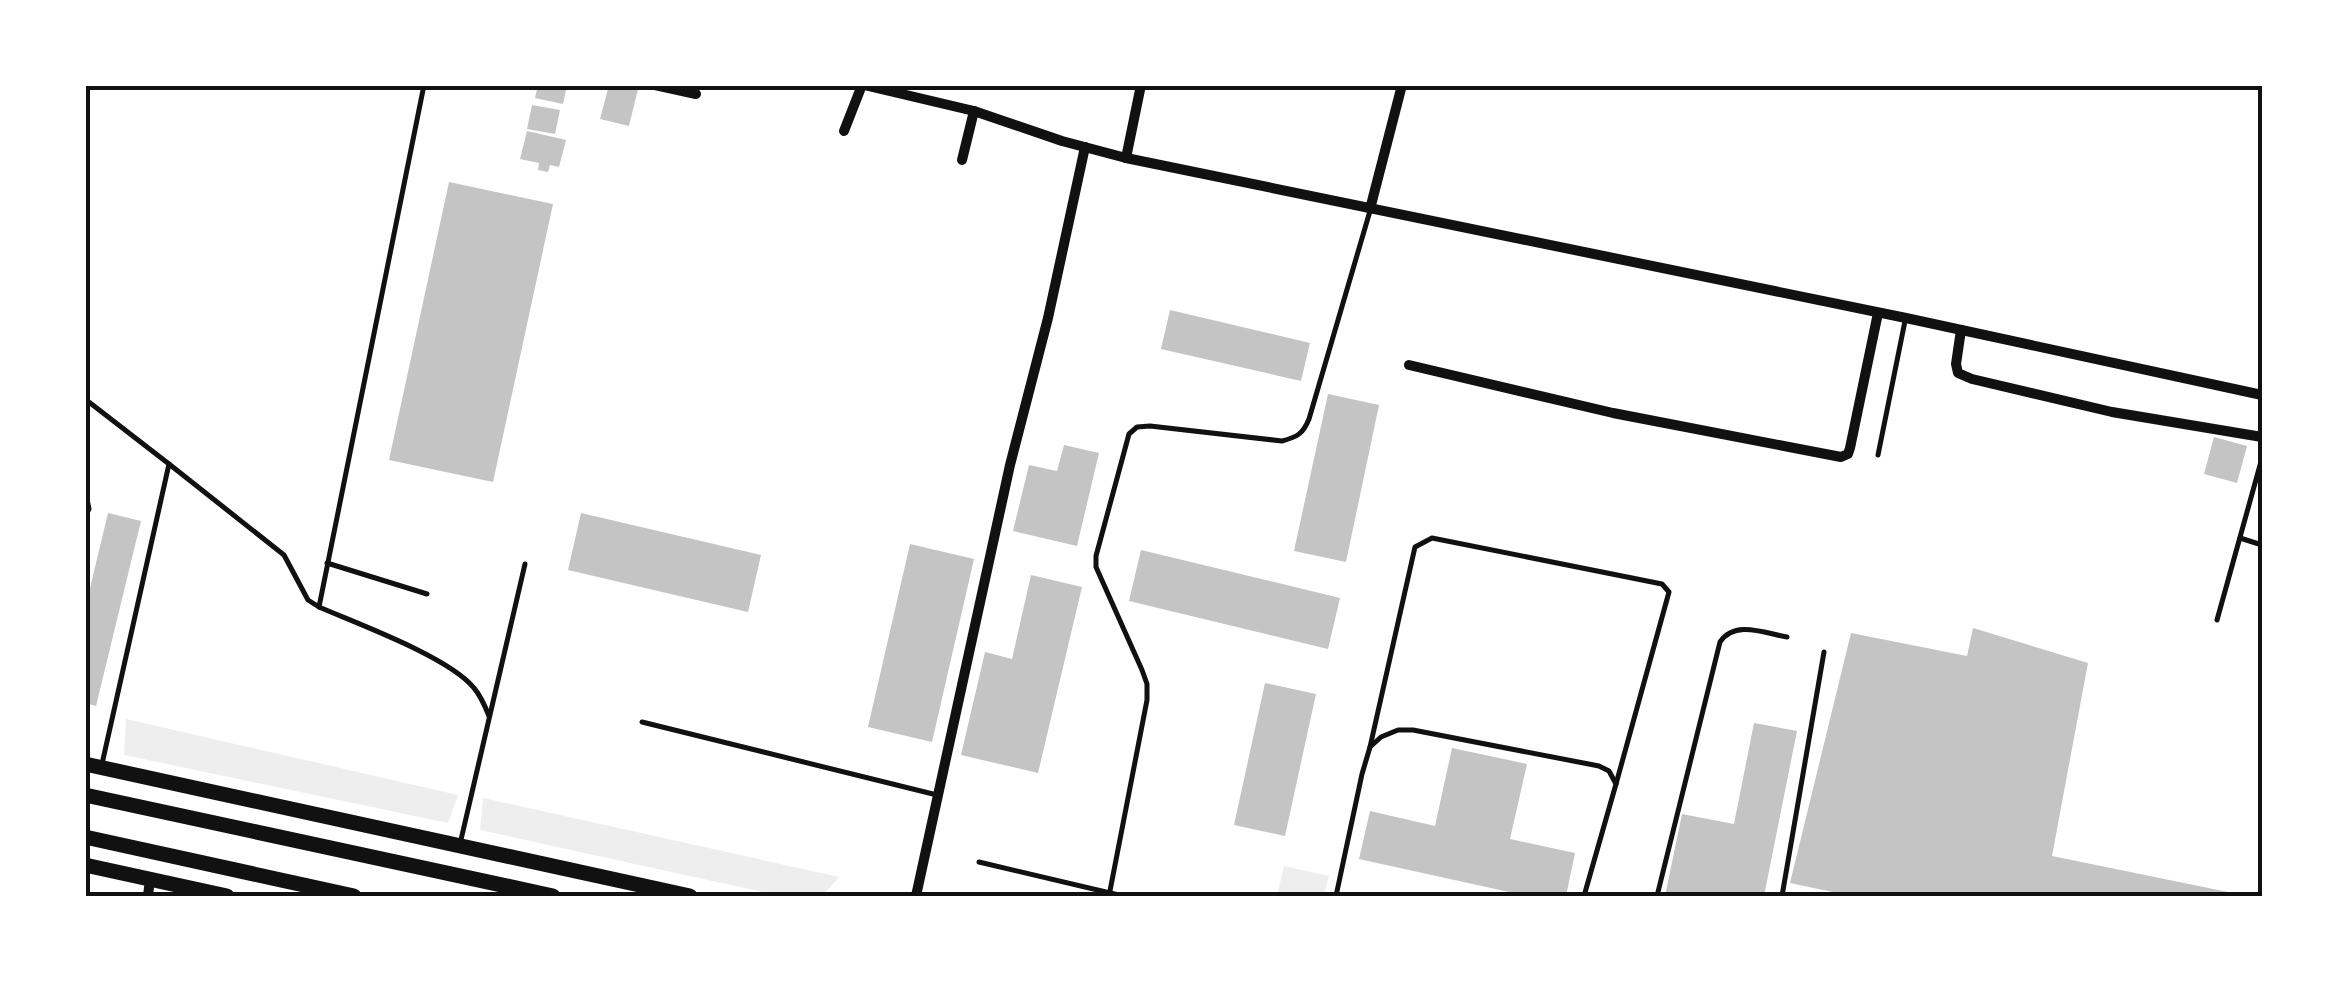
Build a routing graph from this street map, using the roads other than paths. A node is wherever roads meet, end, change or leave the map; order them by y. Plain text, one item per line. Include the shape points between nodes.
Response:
1 (424, 85) edge
2 (655, 85) edge
3 (863, 85) edge
4 (1140, 85) edge
5 (1402, 85) edge
6 (696, 94) dead end
7 (974, 111) junction
8 (844, 131) dead end
9 (1086, 147) junction
10 (1126, 158) junction
11 (962, 160) dead end
12 (1370, 209) junction
13 (1878, 312) junction
14 (1906, 318) junction
15 (1961, 330) junction
16 (1410, 364) dead end
17 (2262, 395) edge
18 (85, 399) edge
19 (2262, 437) edge
20 (1878, 455) dead end
21 (2262, 458) edge
22 (169, 464) junction
23 (85, 489) edge
24 (85, 516) edge
25 (2240, 538) junction
26 (2262, 545) edge
27 (327, 563) junction
28 (525, 564) dead end
29 (427, 594) dead end
30 (319, 606) junction
31 (2217, 620) dead end
32 (1787, 637) dead end
33 (1824, 652) dead end
34 (490, 716) junction
35 (642, 722) dead end
36 (1370, 747) junction
37 (93, 765) edge
38 (1616, 784) junction
39 (85, 795) edge
40 (938, 795) junction
41 (85, 837) edge
42 (459, 847) junction
43 (979, 862) dead end
44 (85, 866) edge
45 (149, 888) edge
46 (1110, 894) edge
47 (227, 896) edge
48 (354, 896) edge
49 (554, 896) edge
50 (690, 896) edge
51 (916, 896) edge
52 (1124, 896) edge
53 (1336, 896) edge
54 (1584, 896) edge
55 (1657, 896) edge
56 (1782, 896) edge

1 - 27 lane
2 - 6 street
3 - 7 street
3 - 8 street
4 - 10 street
5 - 12 street
7 - 9 street
7 - 11 street
9 - 10 street
9 - 40 street
10 - 12 street
12 - 13 street
12 - 46 lane via 1304,432 1282,441 1150,426 1129,434 1096,567 1148,700
13 - 14 street
13 - 16 street via 1850,448 1841,458
14 - 15 street
14 - 20 lane
15 - 17 street
15 - 19 street via 1958,373 1972,379
18 - 22 lane
21 - 25 lane
22 - 30 lane via 284,555 308,600
22 - 37 lane
23 - 24 lane
25 - 26 lane
25 - 31 lane
27 - 29 lane
27 - 30 lane
28 - 34 lane
30 - 34 lane via 437,660 478,691
32 - 55 lane via 1740,628 1720,642
33 - 56 lane
34 - 42 lane
35 - 40 lane
36 - 38 lane via 1381,736 1413,730 1600,766
36 - 38 lane via 1415,548 1432,538 1662,584 1669,592
36 - 53 lane
37 - 42 highway
38 - 54 lane
39 - 49 highway
40 - 51 street
41 - 48 highway
42 - 50 highway
43 - 46 lane
44 - 45 highway
45 - 47 highway
46 - 52 lane

